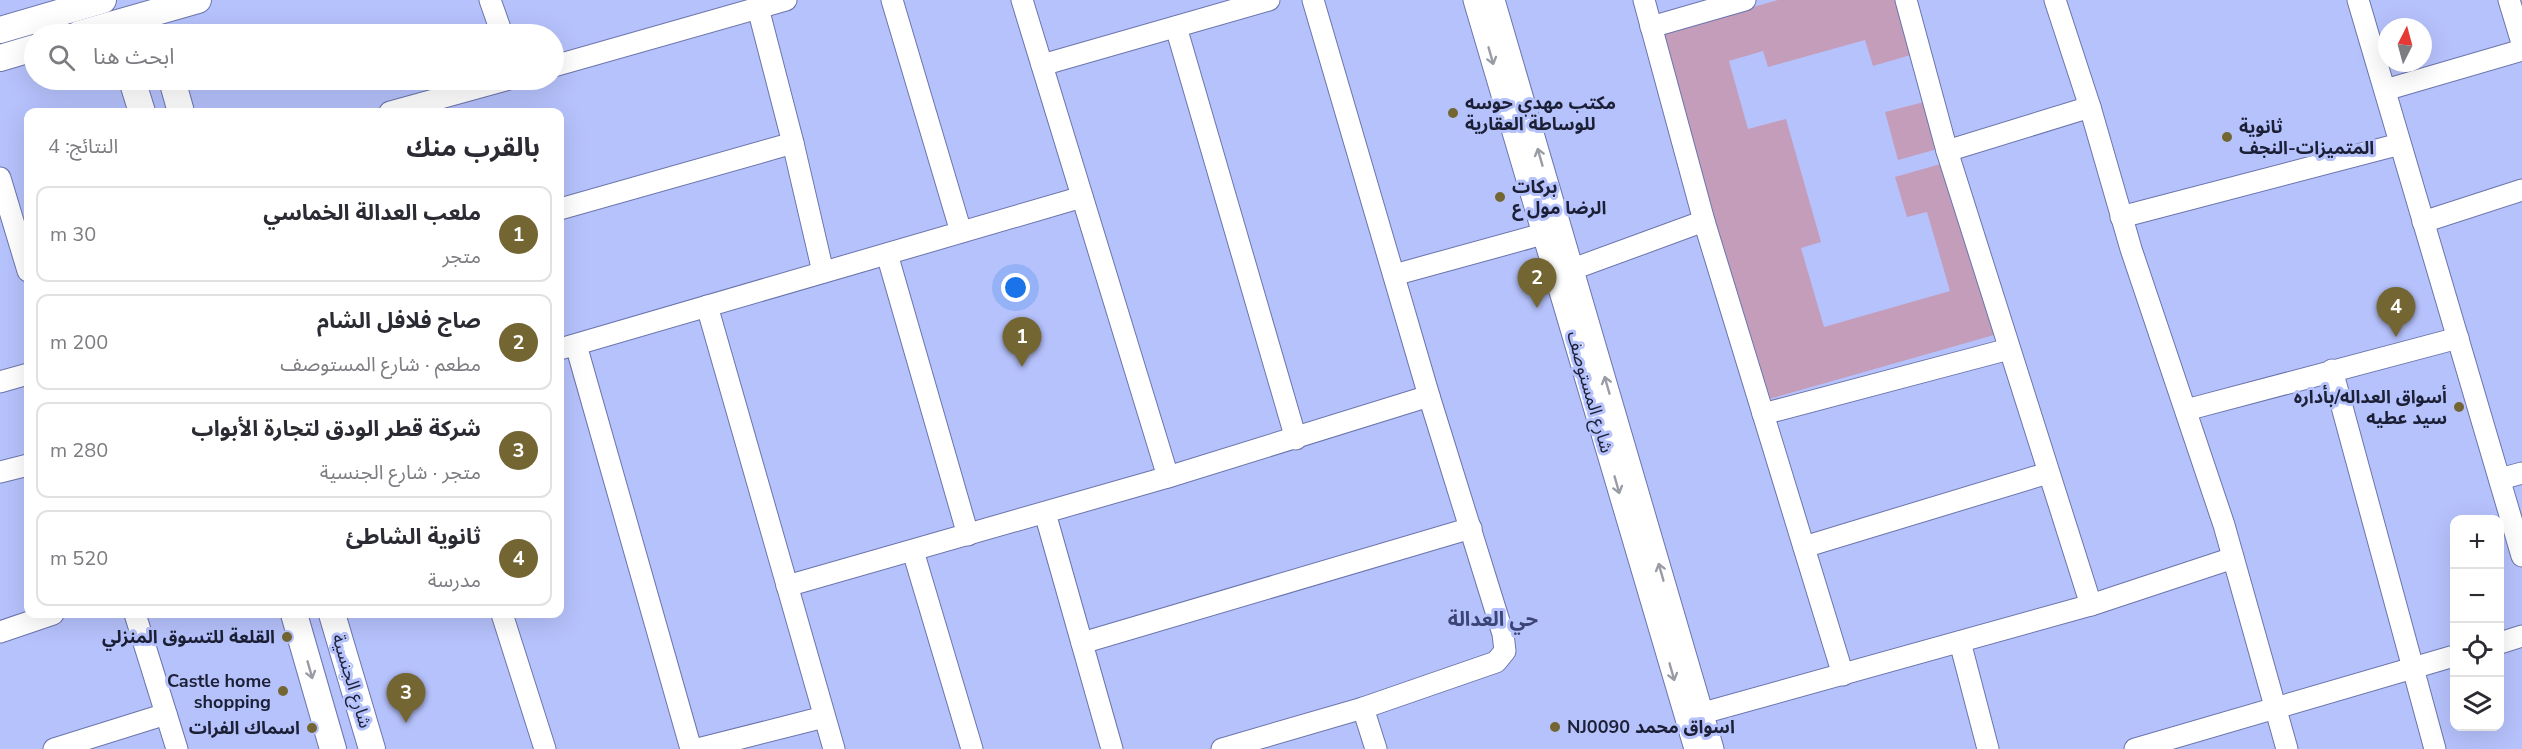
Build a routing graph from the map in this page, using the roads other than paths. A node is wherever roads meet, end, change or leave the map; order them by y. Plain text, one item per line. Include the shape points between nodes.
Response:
1 (103, 0) edge
2 (198, 0) edge
3 (490, 0) edge
4 (786, 0) edge
5 (892, 0) edge
6 (1022, 0) edge
7 (1269, 0) edge
8 (1313, 0) edge
9 (1474, 0) edge
10 (1494, 0) edge
11 (1644, 0) edge
12 (1745, 0) edge
13 (1906, 0) edge
14 (2055, 0) edge
15 (2358, 0) edge
16 (2510, 0) edge
17 (77, 8) junction
18 (758, 8) junction
19 (160, 16) edge
20 (107, 24) edge
21 (133, 24) edge
22 (498, 24) edge
23 (1176, 27) junction
24 (1651, 27) junction
25 (0, 30) edge
26 (2522, 43) edge
27 (2522, 50) edge
28 (24, 51) edge
29 (0, 58) edge
30 (564, 63) edge
31 (1042, 65) junction
32 (135, 90) edge
33 (175, 90) edge
34 (470, 90) edge
35 (2385, 90) junction
36 (2090, 107) junction
37 (141, 108) edge
38 (180, 108) edge
39 (404, 108) edge
40 (1517, 114) junction
41 (794, 143) junction
42 (2400, 144) junction
43 (1947, 151) junction
44 (0, 178) edge
45 (2522, 190) edge
46 (1082, 197) junction
47 (564, 208) edge
48 (5, 215) edge
49 (2121, 217) junction
50 (1704, 221) junction
51 (2424, 222) junction
52 (961, 232) junction
53 (1543, 234) junction
54 (887, 254) junction
55 (24, 260) edge
56 (1573, 269) junction
57 (823, 272) junction
58 (1394, 275) junction
59 (707, 306) junction
60 (2458, 338) junction
61 (568, 347) edge
62 (2009, 349) junction
63 (2332, 370) junction
64 (24, 375) edge
65 (0, 382) edge
66 (1429, 396) junction
67 (2186, 410) junction
68 (1763, 414) junction
69 (1296, 439) junction
70 (24, 466) edge
71 (0, 472) edge
72 (2049, 472) junction
73 (2522, 473) edge
74 (1168, 477) junction
75 (2499, 480) junction
76 (1045, 513) junction
77 (1471, 528) junction
78 (968, 535) junction
79 (1804, 547) junction
80 (913, 551) junction
81 (2522, 556) edge
82 (2233, 558) junction
83 (787, 586) junction
84 (2091, 605) junction
85 (41, 618) edge
86 (136, 618) edge
87 (295, 618) edge
88 (333, 618) edge
89 (503, 618) edge
90 (1665, 618) junction
91 (0, 632) edge
92 (2522, 636) edge
93 (2504, 641) edge
94 (1960, 642) junction
95 (1082, 643) junction
96 (2450, 657) edge
97 (2413, 668) junction
98 (1843, 675) junction
99 (1363, 708) junction
100 (2274, 709) junction
101 (1703, 713) junction
102 (166, 714) junction
103 (824, 717) junction
104 (2156, 746) edge
105 (1696, 748) edge
106 (54, 749) edge
107 (177, 749) edge
108 (333, 749) edge
109 (372, 749) edge
110 (544, 749) edge
111 (691, 749) edge
112 (698, 749) edge
113 (834, 749) edge
114 (972, 749) edge
115 (1112, 749) edge
116 (1222, 749) edge
117 (1376, 749) edge
118 (1988, 749) edge
119 (2135, 749) edge
120 (2287, 749) edge
121 (2435, 749) edge

1 - 17 main road
2 - 19 main road
3 - 22 street
4 - 18 street
5 - 52 street
6 - 31 street
7 - 23 street
8 - 58 street
9 -> 40 street, شارع المستوصف
10 - 40 street, شارع المستوصف
11 - 24 street
12 - 24 street
13 - 43 street
14 - 36 street
15 - 35 street
16 - 26 street
17 - 20 main road
17 - 25 main road
18 - 30 street
18 - 41 street
19 - 21 main road
23 - 31 street
23 - 69 street
24 - 50 street
27 - 35 street
28 - 29 main road
31 - 46 street
32 - 37 main road
33 - 38 main road
34 - 39 street
35 - 42 street
36 - 43 street
36 - 49 street
40 - 53 street, شارع المستوصف
56 -> 40 street, شارع المستوصف
41 - 47 street
41 - 57 street
42 - 49 street
42 - 51 street
43 - 62 street
44 - 48 street
45 - 51 street
46 - 52 street
46 - 74 street
48 - 55 street
49 - 67 street
50 - 56 street
50 - 68 street
51 - 60 street
52 - 54 street
53 - 58 street
53 -> 90 street, شارع المستوصف
54 - 57 street
54 - 78 street
90 -> 56 street, شارع المستوصف
57 - 59 street
58 - 66 street
59 - 61 street
59 - 83 street
60 - 63 street
60 - 75 street
61 - 111 street
62 - 68 street
62 - 72 street
63 - 67 street
63 - 97 street
64 - 65 street
66 - 69 street
66 - 77 street
67 - 82 street
68 - 79 street
69 - 74 street
70 - 71 street
72 - 79 street
72 - 84 street
73 - 75 street
74 - 76 street
75 - 81 street
76 - 78 street
76 - 95 street
77 - 95 street
77 - 99 street via 1506,651 1496,662
78 - 80 street
79 - 98 street
80 - 83 street
80 - 114 street
82 - 84 street
82 - 100 street
83 - 103 street
84 - 94 street
85 - 91 street
86 - 102 street
87 -> 108 main road, شارع الجنسية
88 - 109 main road, شارع الجنسية
89 - 110 street
90 - 101 street, شارع المستوصف
90 -> 105 street, شارع المستوصف
92 - 93 street
94 - 98 street
94 - 118 street
95 - 115 street
96 - 97 street
97 - 100 street
97 - 121 street
98 - 101 street
99 - 116 street
99 - 117 street
100 - 104 street
100 - 120 street
101 - 105 street, شارع المستوصف
102 - 106 street
102 - 107 street
103 - 112 street
103 - 113 street
104 - 119 street

